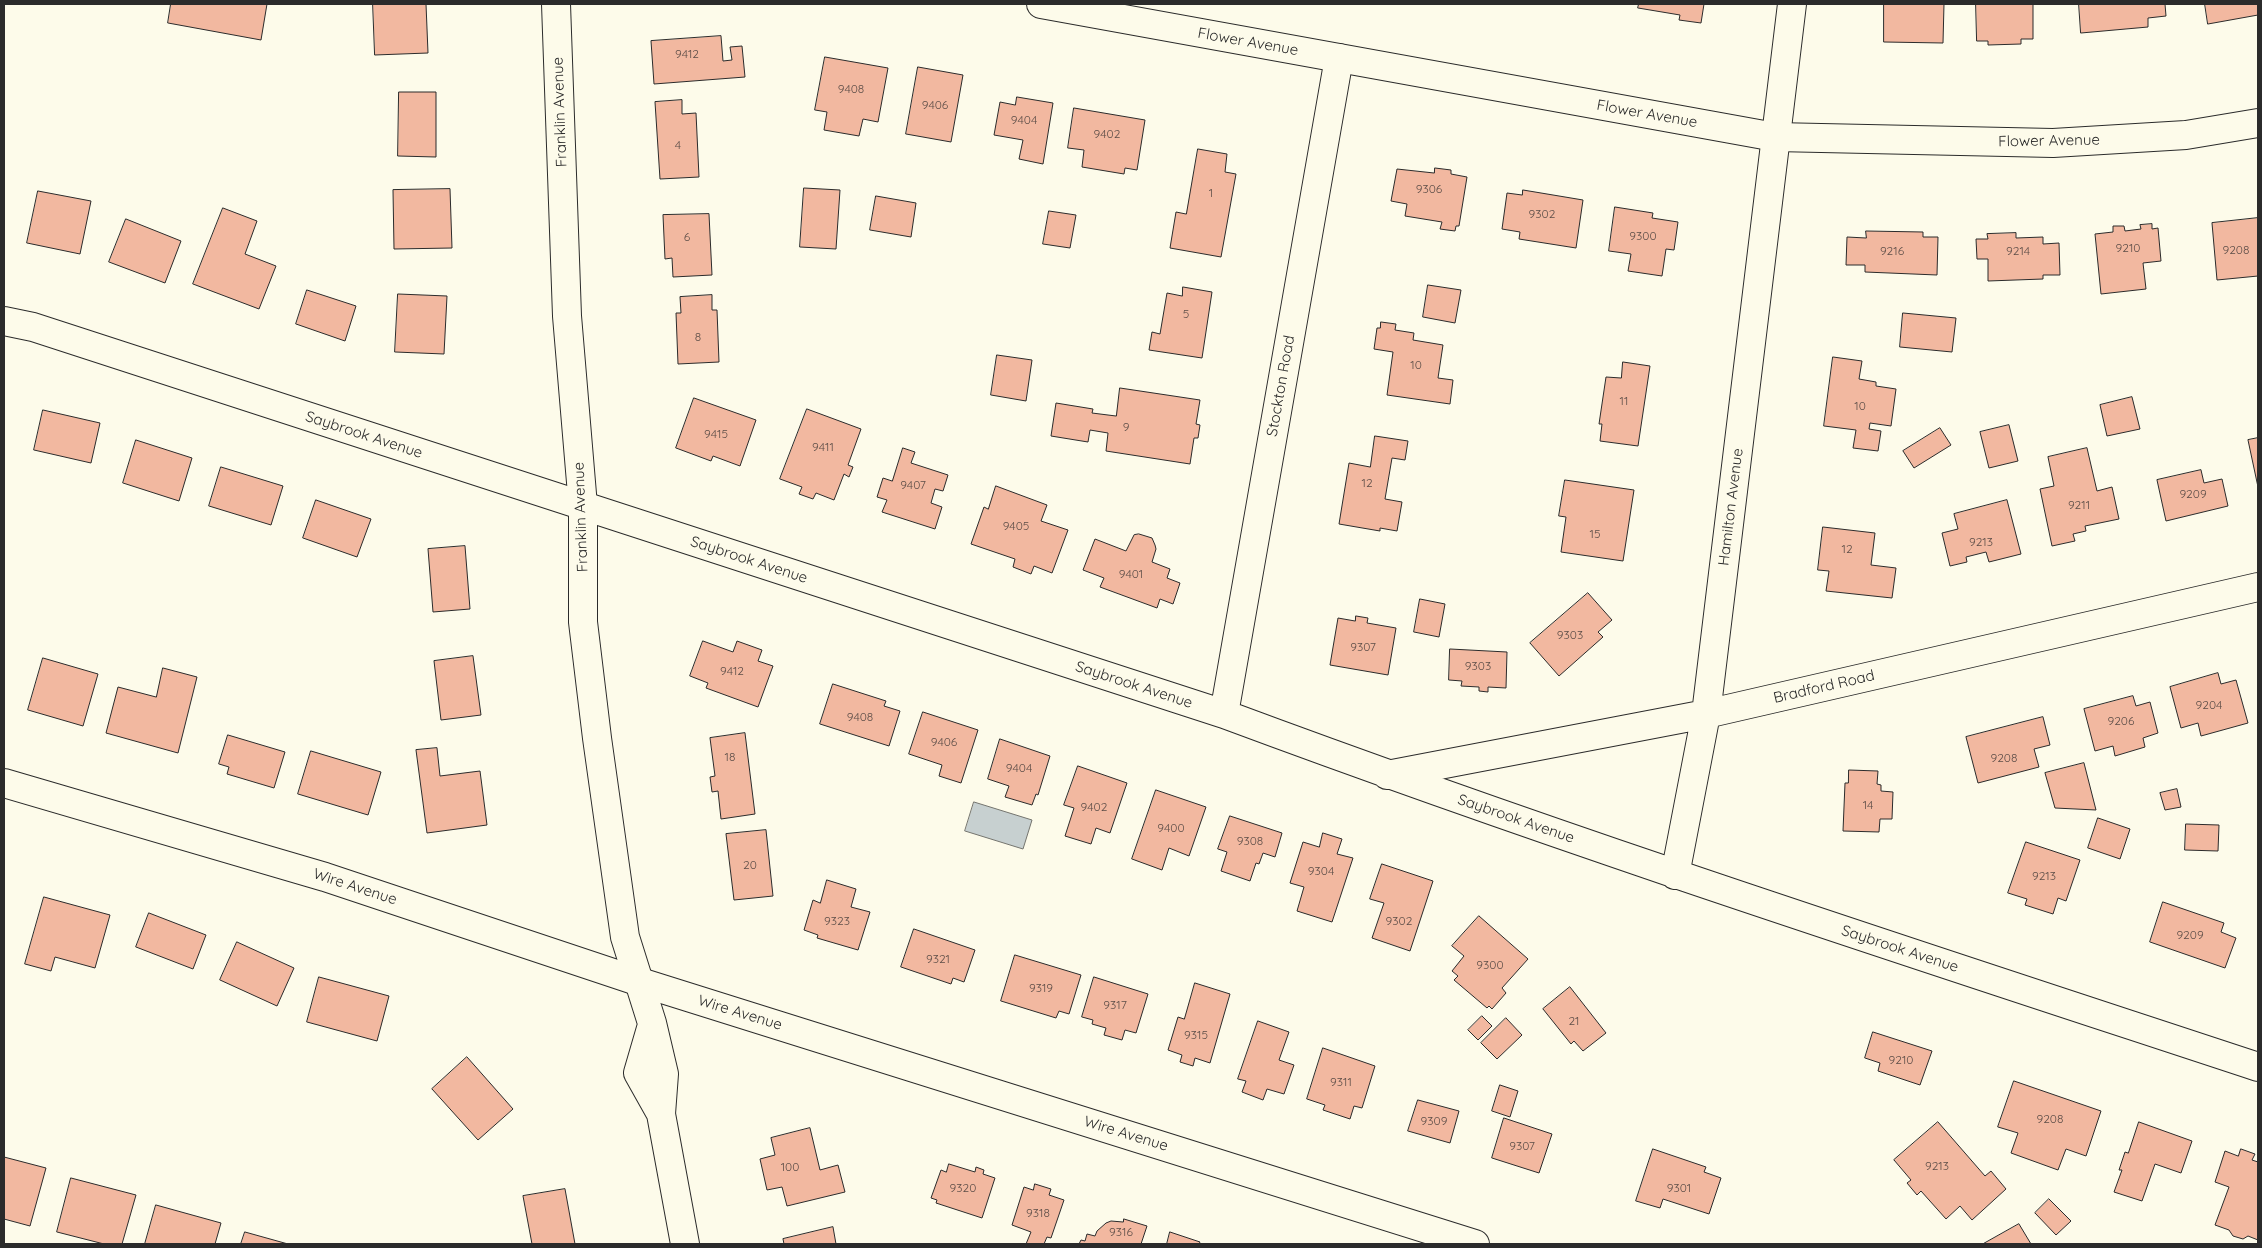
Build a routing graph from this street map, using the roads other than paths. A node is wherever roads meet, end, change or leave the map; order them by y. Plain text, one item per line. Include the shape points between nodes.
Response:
1 (556, 4) edge
2 (1041, 4) edge
3 (1792, 4) edge
4 (1339, 58) junction
5 (2258, 122) edge
6 (1775, 137) junction
7 (4, 321) edge
8 (583, 506) junction
9 (2258, 587) edge
10 (1224, 714) junction
11 (1706, 714) junction
12 (1387, 775) junction
13 (4, 783) edge
14 (1675, 875) junction
15 (640, 982) junction
16 (2258, 1067) edge
17 (1465, 1243) edge
18 (685, 1244) edge

1 - 8 street, Franklin Avenue via 567,316
2 - 4 street, Flower Avenue
3 - 6 street, Hamilton Avenue
4 - 6 street, Flower Avenue
4 - 10 street, Stockton Road
5 - 6 street, Flower Avenue via 2186,135 2053,143
6 - 11 street, Hamilton Avenue
7 - 8 street, Saybrook Avenue via 42,330
8 - 10 street, Saybrook Avenue
8 - 15 street, Franklin Avenue via 583,622 625,937
9 - 11 street, Bradford Road
10 - 12 street, Saybrook Avenue
11 - 12 street, Bradford Road
11 - 14 street, Hamilton Avenue
12 - 14 street, Saybrook Avenue
13 - 15 street, Wire Avenue via 325,877
14 - 16 street, Saybrook Avenue
15 - 17 street, Wire Avenue
15 - 18 street, Franklin Avenue via 652,1023 638,1073 662,1114

